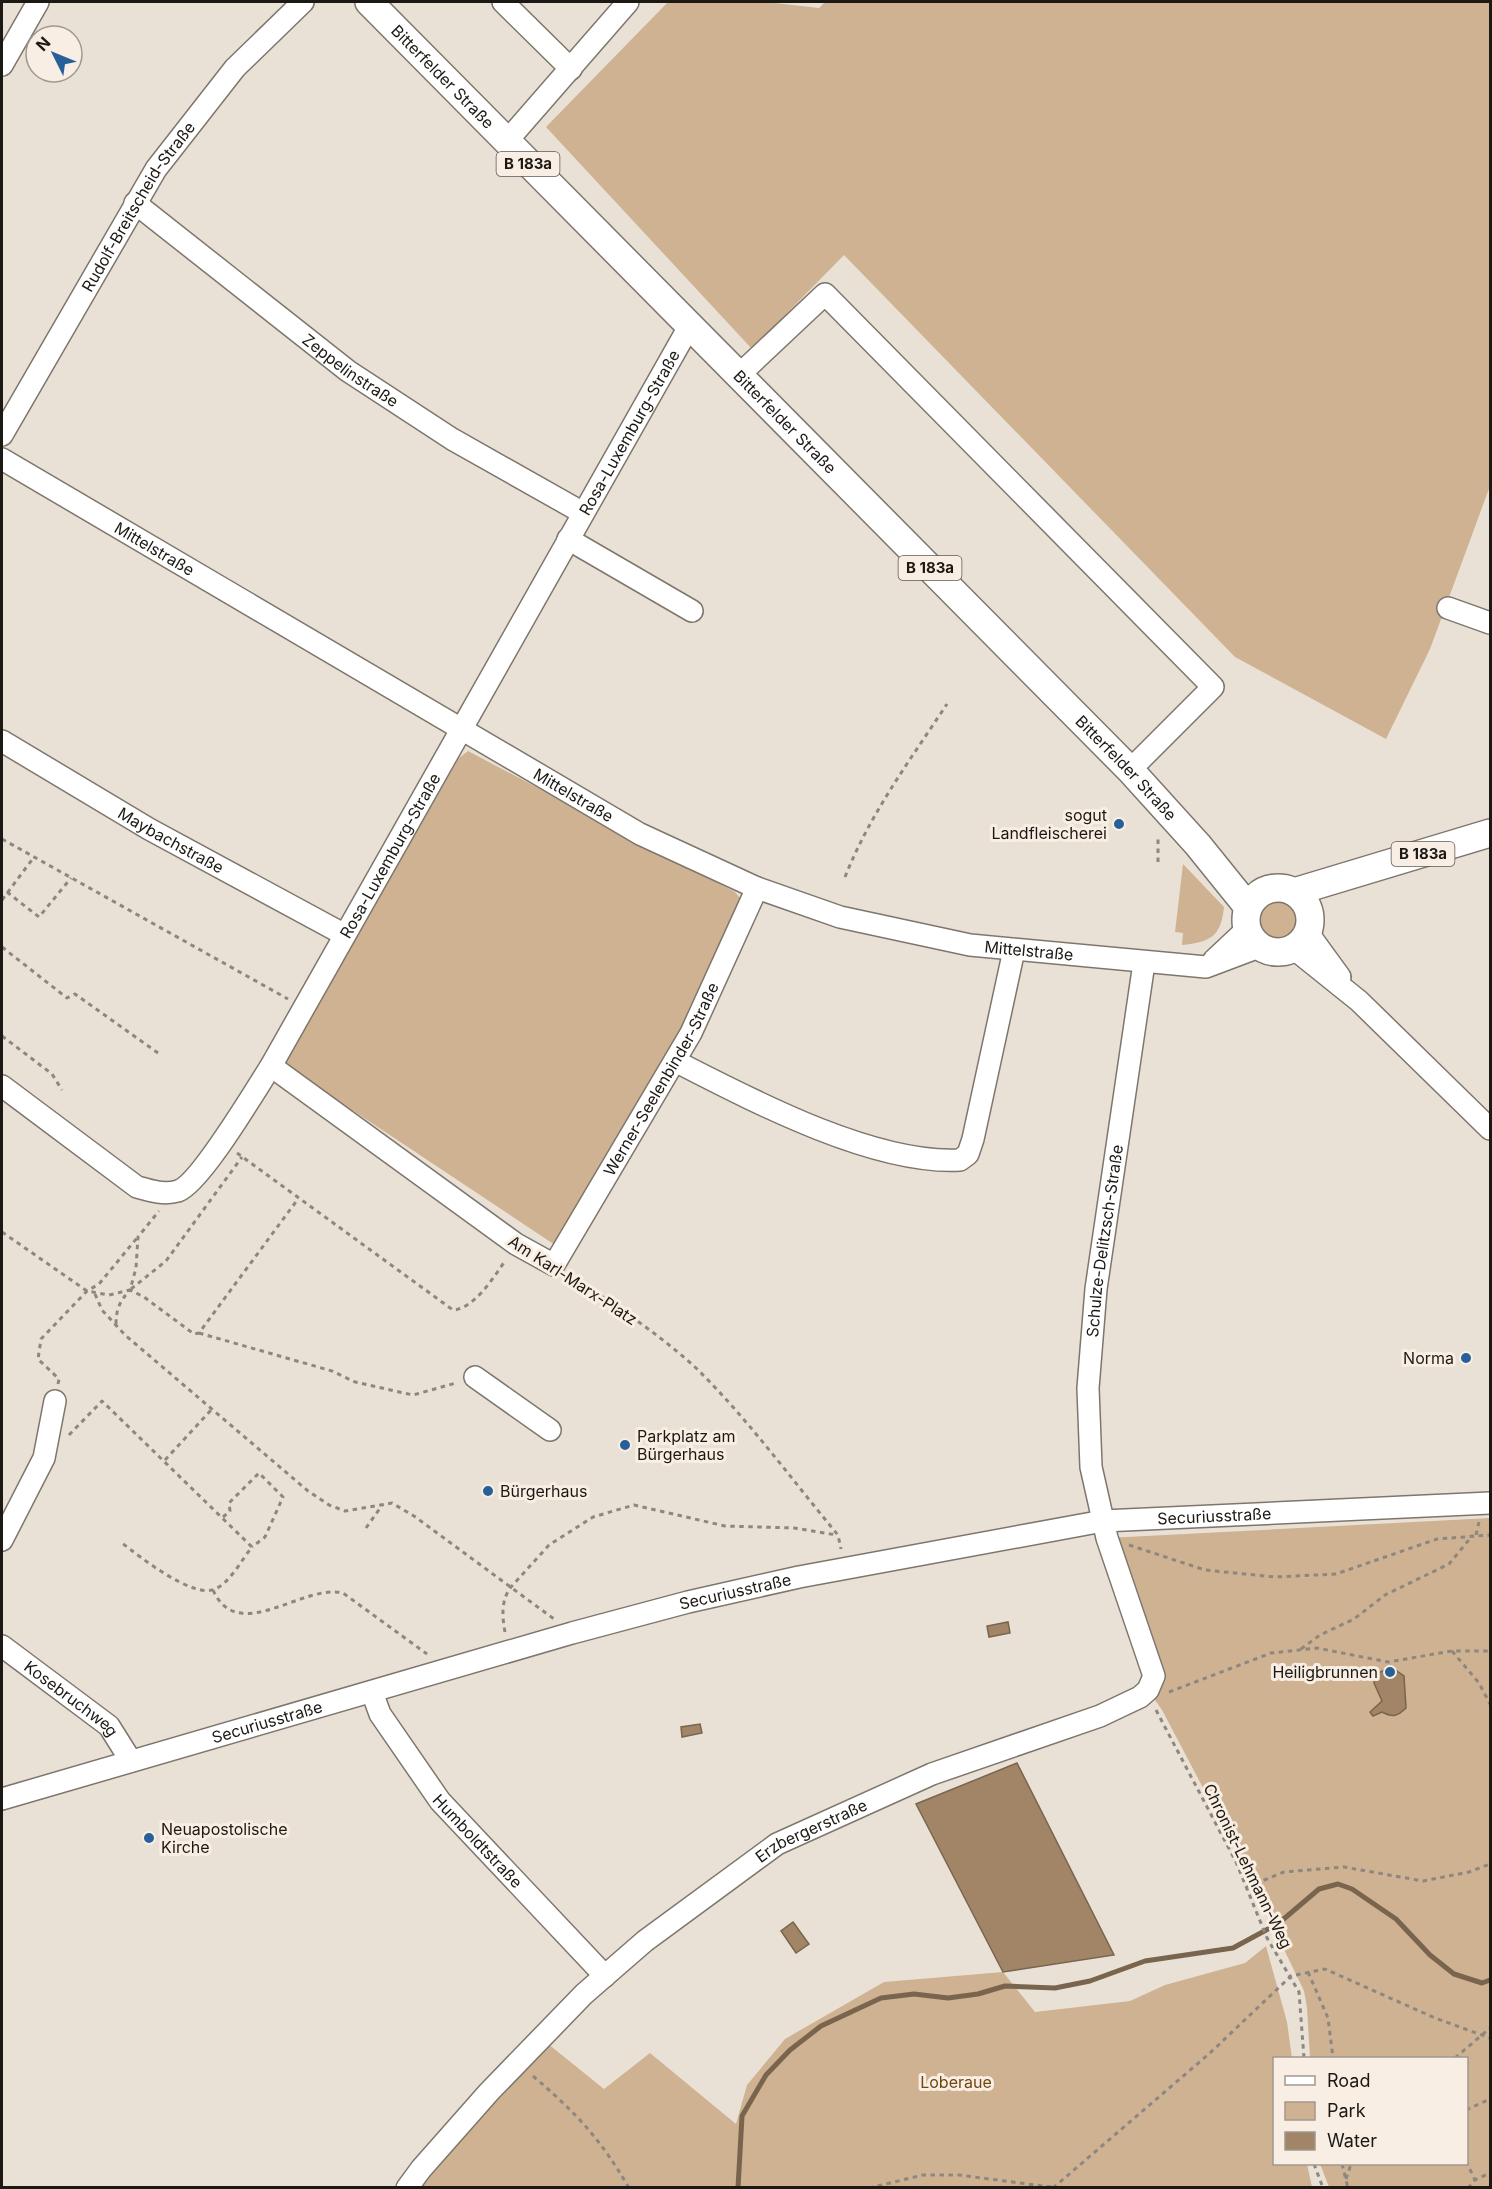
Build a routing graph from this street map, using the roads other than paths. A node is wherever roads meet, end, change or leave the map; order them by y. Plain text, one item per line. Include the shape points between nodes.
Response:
1 (38, 2) edge
2 (303, 2) edge
3 (369, 2) edge
4 (503, 2) edge
5 (628, 2) edge
6 (2, 65) edge
7 (571, 69) junction
8 (506, 142) junction
9 (135, 203) junction
10 (690, 325) junction
11 (739, 375) junction
12 (2, 435) edge
13 (2, 459) edge
14 (583, 513) junction
15 (568, 539) junction
16 (1448, 608) dead end
17 (692, 611) dead end
18 (1491, 623) edge
19 (461, 730) junction
20 (2, 741) edge
21 (1130, 770) junction
22 (1491, 833) edge
23 (758, 888) junction
24 (1253, 919) junction
25 (1301, 920) junction
26 (345, 934) junction
27 (1014, 950) junction
28 (1144, 963) junction
29 (675, 1061) junction
30 (271, 1066) junction
31 (2, 1086) edge
32 (1491, 1129) edge
33 (554, 1265) joint
34 (475, 1377) road end
35 (55, 1401) road end
36 (550, 1430) dead end
37 (1491, 1503) edge
38 (1105, 1530) junction
39 (2, 1540) edge
40 (2, 1646) edge
41 (372, 1692) junction
42 (130, 1761) junction
43 (2, 1799) edge
44 (605, 1976) junction
45 (407, 2187) edge

1 - 6 street
2 - 9 street, Rudolf-Breitscheid-Straße via 235,68 156,169
3 - 8 main road, Bitterfelder Straße / B 183a
4 - 7 street
5 - 7 street
7 - 8 street
8 - 10 main road, Bitterfelder Straße / B 183a
9 - 12 street, Rudolf-Breitscheid-Straße
9 - 14 street, Zeppelinstraße via 348,370 452,439
10 - 11 main road, Bitterfelder Straße / B 183a
10 - 14 street, Rosa-Luxemburg-Straße
11 - 21 main road, Bitterfelder Straße / B 183a
11 - 21 street via 825,294 834,303 1213,687
13 - 19 street, Mittelstraße
14 - 15 street, Rosa-Luxemburg-Straße
15 - 17 street
15 - 19 street, Rosa-Luxemburg-Straße
16 - 18 street
19 - 23 street, Mittelstraße via 640,834
19 - 26 street, Rosa-Luxemburg-Straße
20 - 26 street, Maybachstraße via 149,829
21 - 24 main road, Bitterfelder Straße / B 183a via 1198,845
22 - 25 main road, B 183a via 1354,872
23 - 27 street, Mittelstraße via 840,917 970,945
23 - 29 street, Werner-Seelenbinder-Straße
24 - 25 main road via 1277,888
24 - 25 main road via 1278,953
24 - 28 street, Mittelstraße via 1206,967
25 - 32 street via 1359,1001
26 - 30 street, Rosa-Luxemburg-Straße
27 - 28 street, Mittelstraße
27 - 29 street via 973,1139 968,1154 960,1160 900,1154 840,1137
28 - 38 street, Schulze-Delitzsch-Straße via 1096,1289 1088,1388 1091,1467
29 - 33 street, Werner-Seelenbinder-Straße
30 - 31 street, Rosa-Luxemburg-Straße via 198,1173 180,1191 159,1193 137,1187
30 - 33 street, Am Karl-Marx-Platz via 516,1244
34 - 36 street
35 - 39 street via 44,1458
37 - 38 street, Securiusstraße
38 - 41 street, Securiusstraße via 845,1569 688,1602
38 - 44 street, Erzbergerstraße via 1154,1676 1148,1690 1100,1716 932,1774 777,1844 645,1941
40 - 42 street, Kosebruchweg via 109,1726
41 - 42 street, Securiusstraße
41 - 44 street, Humboldtstraße via 380,1714 440,1801
42 - 43 street, Securiusstraße
44 - 45 street, Erzbergerstraße via 519,2063

